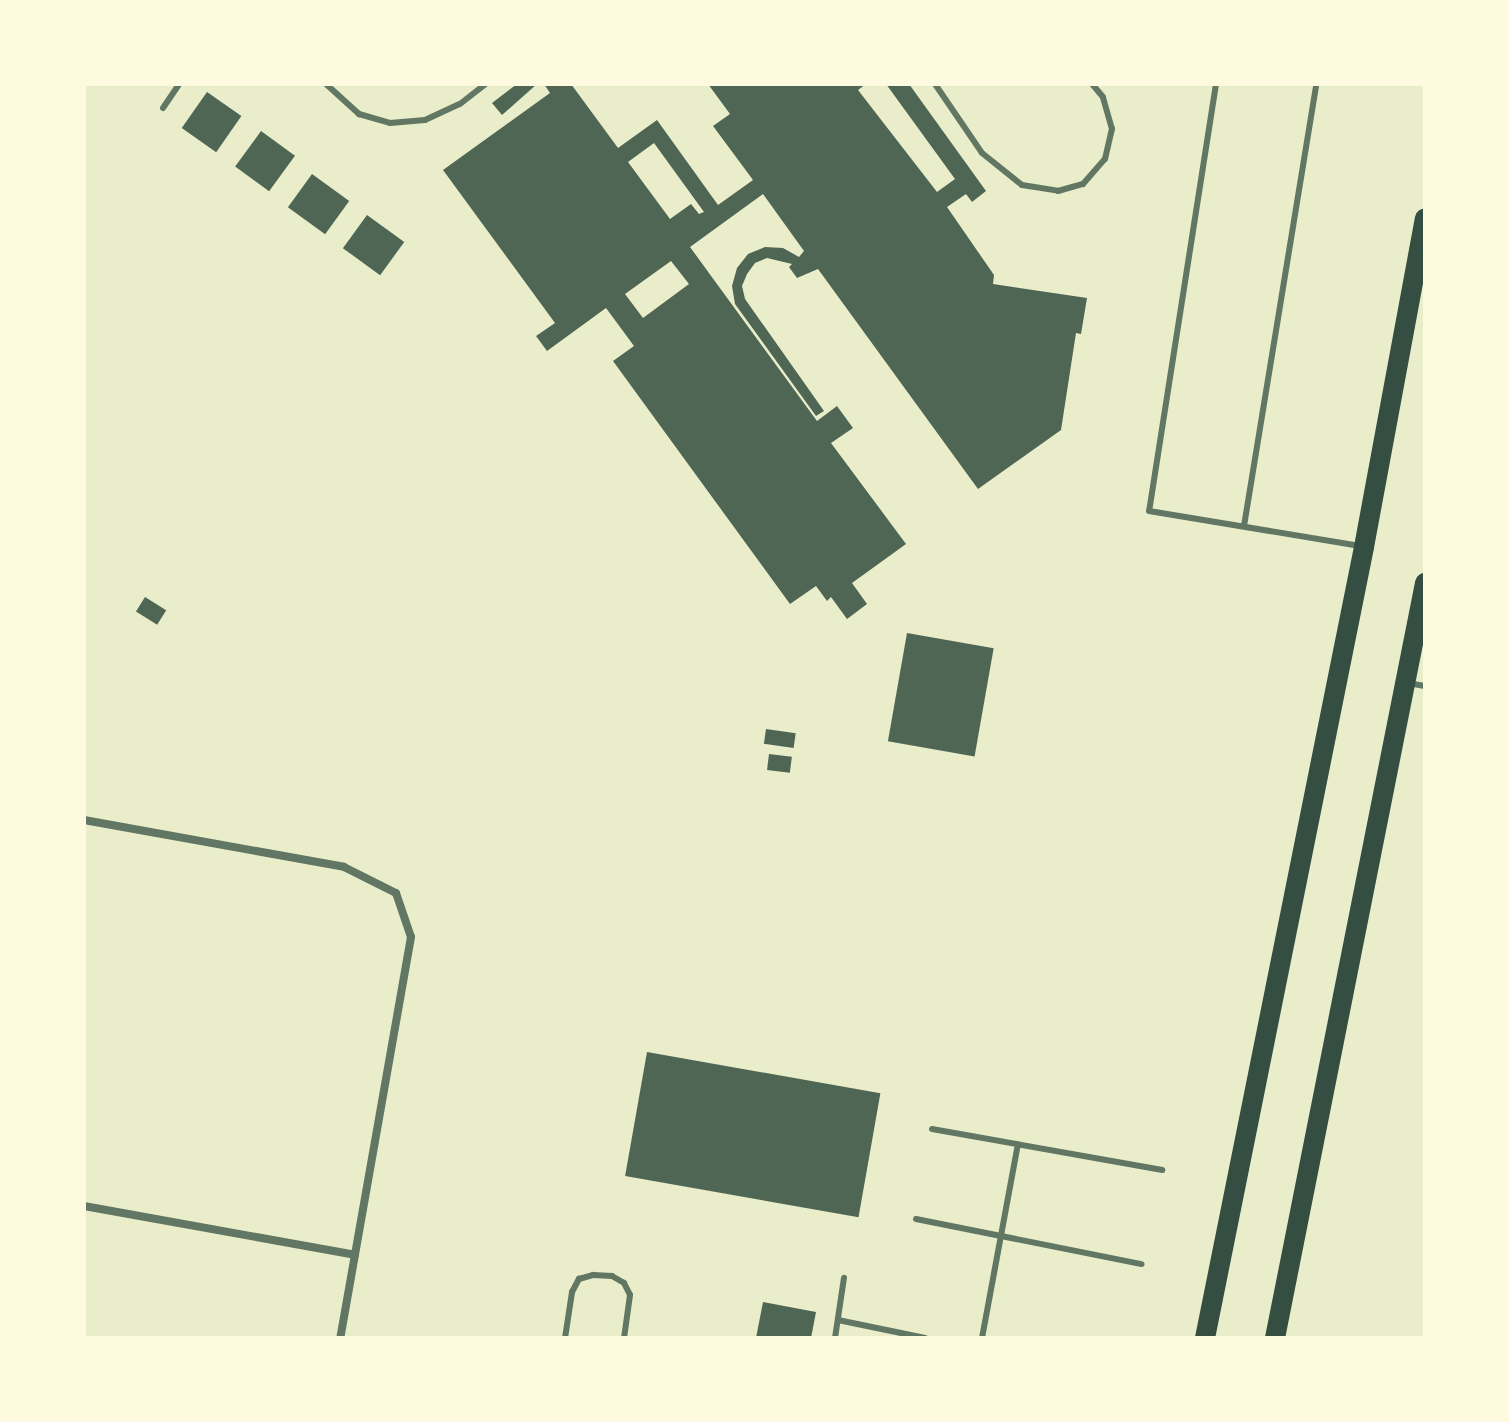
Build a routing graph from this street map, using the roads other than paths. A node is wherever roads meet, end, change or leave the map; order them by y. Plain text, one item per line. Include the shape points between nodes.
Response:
1 (179, 84) edge
2 (326, 84) edge
3 (486, 84) edge
4 (935, 84) edge
5 (1092, 84) edge
6 (1216, 84) edge
7 (1316, 84) edge
8 (163, 108) dead end
9 (1425, 219) edge
10 (1244, 526) junction
11 (1364, 547) junction
12 (1425, 583) edge
13 (1415, 684) edge
14 (84, 820) edge
15 (932, 1129) dead end
16 (1018, 1144) junction
17 (1162, 1170) dead end
18 (84, 1206) edge
19 (916, 1219) dead end
20 (1001, 1236) junction
21 (355, 1255) junction
22 (1142, 1264) dead end
23 (844, 1278) dead end
24 (838, 1320) junction
25 (340, 1338) edge
26 (565, 1338) edge
27 (624, 1338) edge
28 (835, 1338) edge
29 (925, 1338) edge
30 (982, 1338) edge
31 (1205, 1338) edge
32 (1275, 1338) edge

1 - 8 lane
2 - 3 lane via 359,114 390,123 425,120 460,104
4 - 5 lane via 982,153 1022,185 1058,191 1083,184 1105,159 1112,129 1103,97
6 - 10 lane via 1149,511
7 - 10 lane
9 - 11 main road
10 - 11 lane
11 - 31 main road
12 - 13 main road
13 - 32 main road
14 - 21 street via 344,867 396,893 411,937
15 - 16 lane
16 - 17 lane
16 - 20 lane
18 - 21 street
19 - 20 lane
20 - 22 lane
20 - 30 lane
21 - 25 street
23 - 24 lane
24 - 28 lane
24 - 29 lane
26 - 27 lane via 572,1292 579,1279 593,1275 612,1276 630,1295

